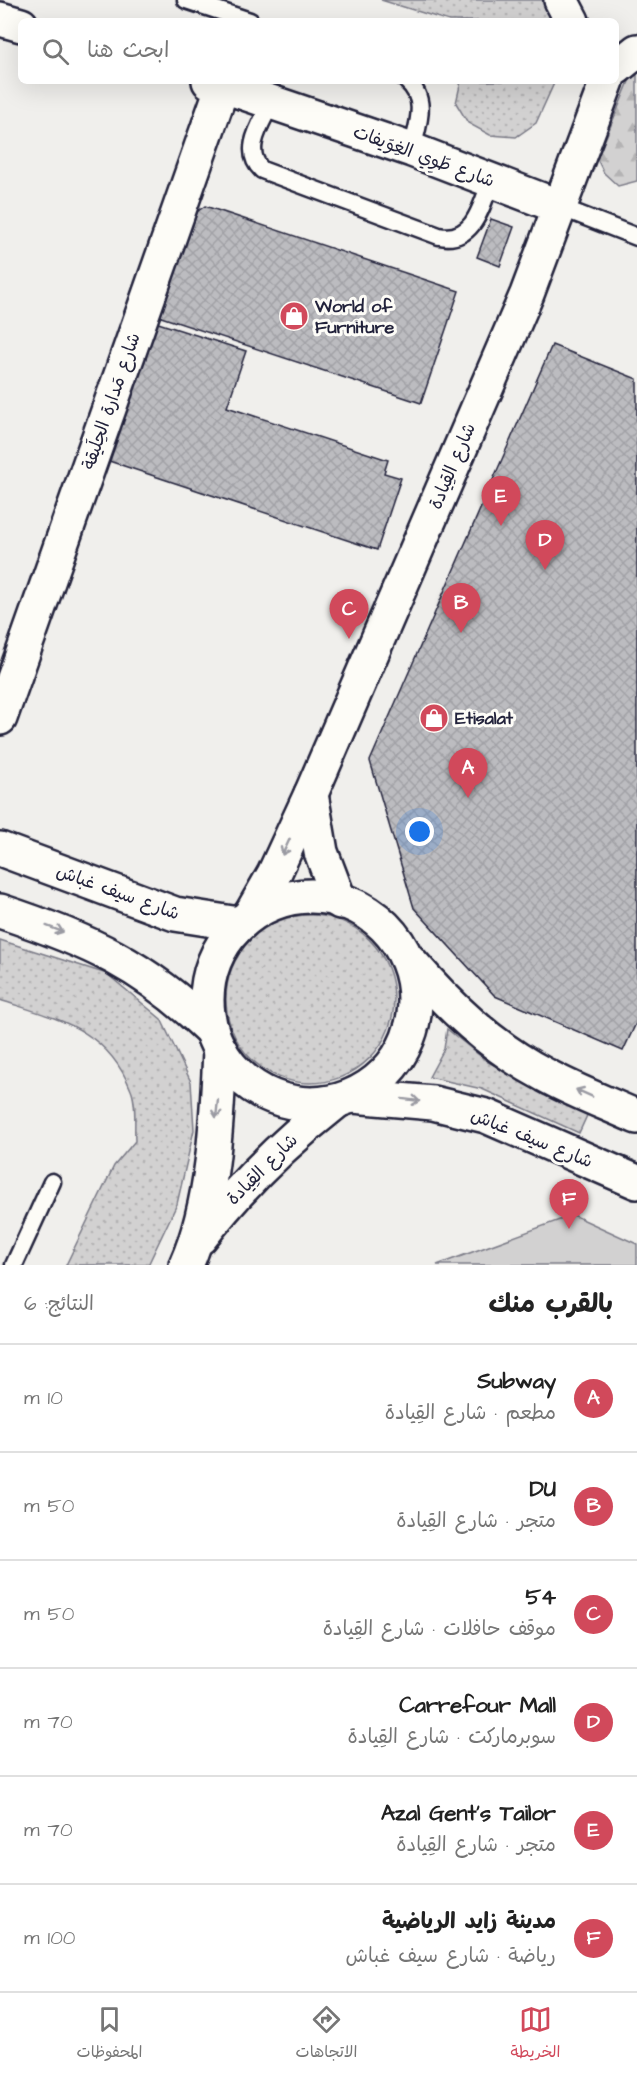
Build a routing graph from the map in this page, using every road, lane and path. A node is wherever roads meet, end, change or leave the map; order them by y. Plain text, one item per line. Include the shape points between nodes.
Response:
1 (186, 0) edge
2 (561, 0) edge
3 (241, 18) edge
4 (570, 18) edge
5 (0, 19) edge
6 (18, 24) edge
7 (637, 51) edge
8 (619, 66) edge
9 (216, 84) edge
10 (219, 84) edge
11 (410, 84) edge
12 (583, 84) edge
13 (606, 84) edge
14 (272, 101) junction
15 (585, 135) junction
16 (412, 150) junction
17 (491, 180) junction
18 (560, 207) junction
19 (637, 237) edge
20 (0, 718) edge
21 (311, 794) junction
22 (0, 849) edge
23 (340, 902) junction
24 (0, 911) edge
25 (245, 919) junction
26 (408, 959) junction
27 (216, 1040) junction
28 (345, 1099) junction
29 (637, 1117) edge
30 (52, 1182) dead end
31 (637, 1182) edge
32 (190, 1255) edge
33 (14, 1265) edge

1 - 3 lane
2 - 4 street
5 - 6 street
7 - 8 street
9 - 20 street, شارع مَدارة الحِلَيقة
10 - 14 street, شارع طَوِي الغِوَيفات
11 - 16 lane via 417,93 421,110
12 - 15 street, شارع القِيادة
13 - 15 street, شارع القِيادة
14 - 16 street, شارع طَوِي الغِوَيفات
14 - 17 lane via 253,143 254,159 262,170 439,236 453,237 468,230
15 - 18 street, شارع القِيادة
16 - 17 street, شارع طَوِي الغِوَيفات
17 - 18 street, شارع طَوِي الغِوَيفات
18 - 19 lane, شارع طَوِي الغِوَيفات
18 - 21 street, شارع القِيادة via 527,294
21 - 23 street via 321,852
21 -> 25 street, شارع القِيادة via 274,874
22 - 25 street, شارع سيف غباش via 175,914
23 - 25 street via 294,899 272,904
23 - 26 street via 380,923
24 -> 27 street via 113,954 165,988
25 - 27 street via 216,955 210,973 207,1001
26 - 28 street via 416,1004 403,1048 373,1084
29 -> 26 street via 545,1076 514,1057 458,1012
27 - 28 street via 236,1072 257,1089 309,1104
27 -> 32 street, شارع القِيادة via 213,1148
28 -> 31 street, شارع سيف غباش via 434,1103 486,1116
28 - 32 street, شارع القِيادة via 304,1127 246,1182
30 - 33 lane

